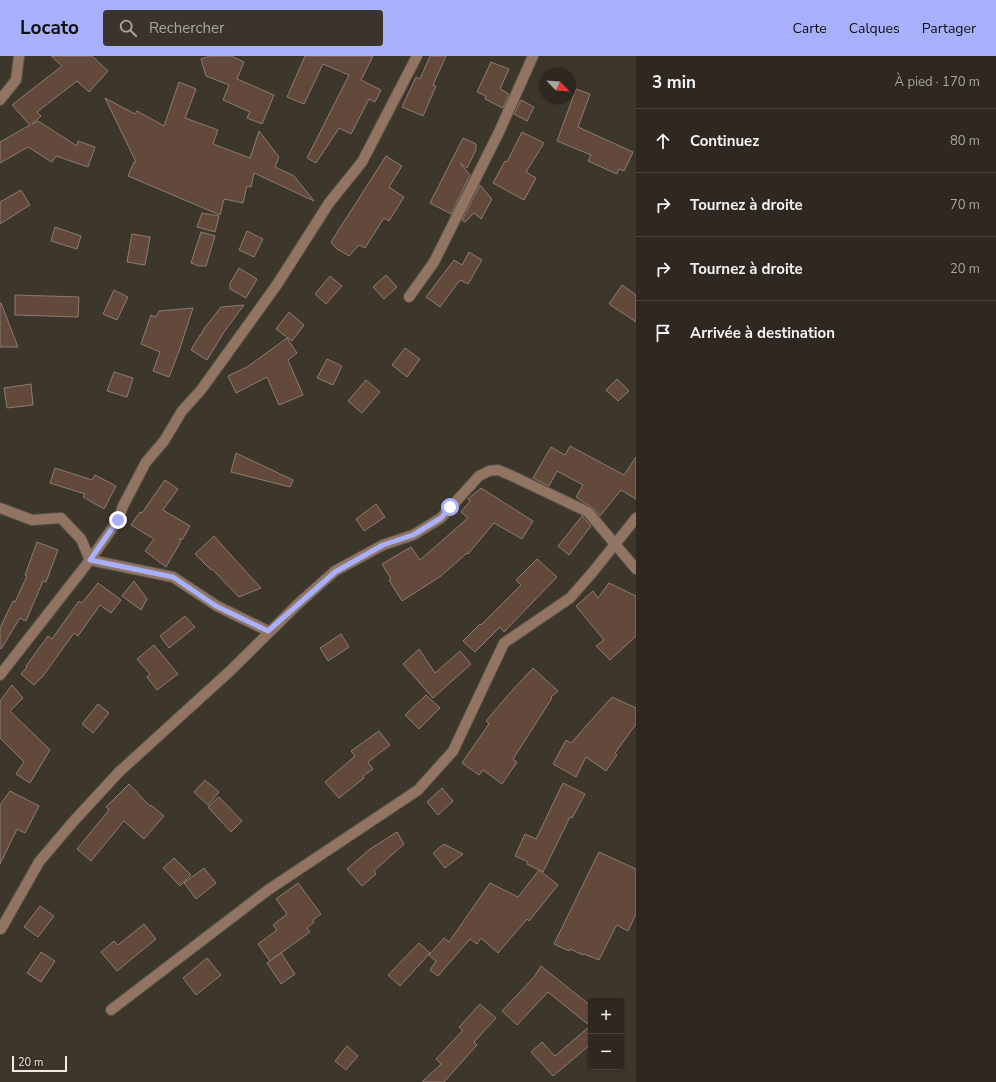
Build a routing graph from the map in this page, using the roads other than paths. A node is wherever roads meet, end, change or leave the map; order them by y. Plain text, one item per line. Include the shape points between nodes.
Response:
1 (19, 56) edge
2 (417, 56) edge
3 (533, 56) edge
4 (0, 100) edge
5 (410, 297) dead end
6 (0, 508) edge
7 (636, 518) edge
8 (615, 543) junction
9 (90, 560) junction
10 (636, 569) edge
11 (268, 631) junction
12 (0, 675) edge
13 (0, 929) edge
14 (111, 1010) dead end

1 - 4 street via 16,80
2 - 9 street via 362,162 329,203 278,283 146,462 118,520
3 - 5 street via 434,262
6 - 9 street via 32,520 61,518 81,539
7 - 8 street
8 - 10 street
8 - 11 street via 588,512 510,474 498,470 489,471 478,476 441,518 413,535 383,545 335,572
8 - 14 street via 570,598 504,643 453,751 418,790 268,890
9 - 11 street via 173,577 216,606
9 - 12 street
11 - 13 street via 230,671 120,772 72,823 39,862

